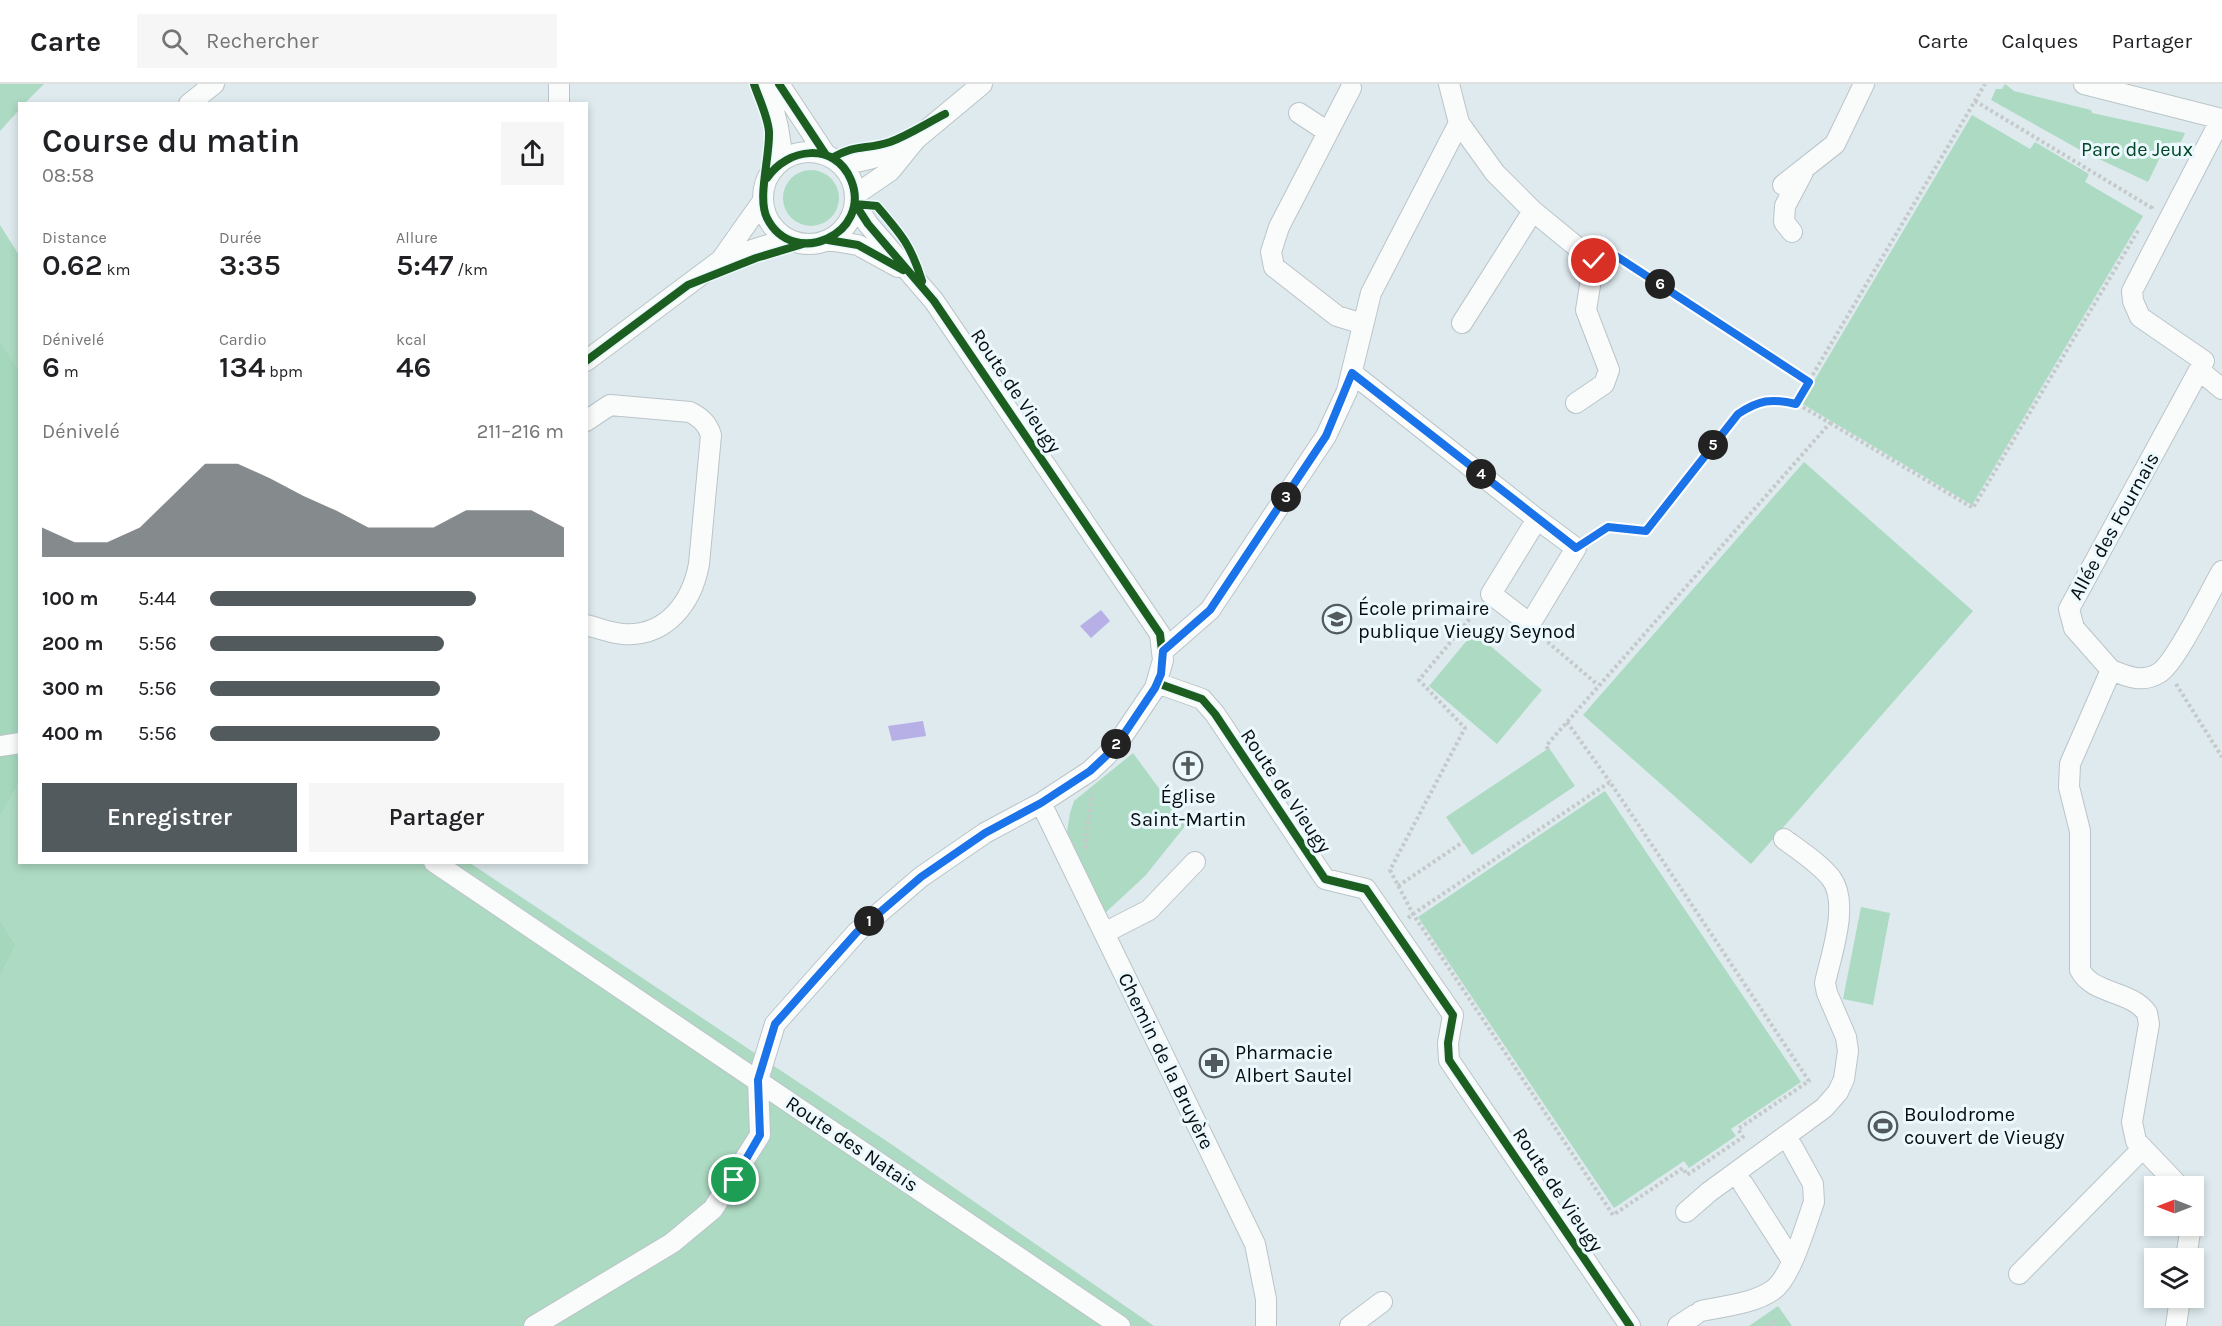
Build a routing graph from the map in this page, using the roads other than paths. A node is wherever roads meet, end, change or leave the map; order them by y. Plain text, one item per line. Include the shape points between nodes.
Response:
1 (214, 84) edge
2 (560, 84) edge
3 (767, 84) edge
4 (779, 84) edge
5 (982, 84) edge
6 (1449, 84) edge
7 (1864, 84) edge
8 (2084, 84) edge
9 (1351, 88) dead end
10 (192, 102) edge
11 (559, 102) edge
12 (1299, 112) dead end
13 (2221, 119) edge
14 (1459, 123) junction
15 (1328, 132) junction
16 (916, 139) junction
17 (783, 160) junction
18 (833, 160) junction
19 (1806, 167) junction
20 (1783, 185) dead end
21 (855, 199) junction
22 (762, 202) junction
23 (1533, 211) junction
24 (1792, 232) dead end
25 (787, 239) junction
26 (828, 240) junction
27 (721, 260) junction
28 (913, 276) junction
29 (1462, 323) dead end
30 (1363, 324) junction
31 (588, 360) edge
32 (2199, 370) junction
33 (1352, 373) junction
34 (2222, 388) edge
35 (1576, 403) dead end
36 (588, 420) edge
37 (1537, 519) junction
38 (2222, 571) edge
39 (588, 625) edge
40 (1163, 651) junction
41 (2111, 670) junction
42 (1157, 683) junction
43 (18, 743) edge
44 (0, 746) edge
45 (1041, 803) junction
46 (1784, 839) dead end
47 (1195, 862) dead end
48 (437, 864) edge
49 (1104, 933) junction
50 (758, 1080) junction
51 (1792, 1146) dead end
52 (2143, 1148) junction
53 (2170, 1176) edge
54 (1743, 1184) dead end
55 (1686, 1212) dead end
56 (1791, 1259) junction
57 (2019, 1274) dead end
58 (1382, 1302) dead end
59 (2179, 1308) edge
60 (1692, 1318) edge
61 (534, 1326) edge
62 (1120, 1326) edge
63 (1266, 1326) edge
64 (1350, 1326) edge
65 (1630, 1326) edge
66 (2176, 1326) edge

1 - 10 street
2 - 11 street
3 - 17 street
4 - 18 street
5 - 16 street
6 - 14 street
7 - 19 street via 1835,144
8 - 13 street
9 - 15 street
12 - 15 street
13 - 32 street via 2132,291 2140,317 2204,361
14 - 23 street via 1495,173
14 - 30 street via 1371,293
15 - 30 street via 1279,227 1271,252 1274,267 1338,316
16 - 18 street via 881,158
16 - 21 street via 890,171
17 - 18 street via 796,153 811,152
17 - 22 street via 767,178
18 - 21 street via 848,174
19 - 20 street
19 - 24 street via 1785,206 1784,222
21 - 26 street via 851,217 842,231
21 - 28 street, Route de Vieugy via 868,224
22 - 25 street via 766,217
22 - 27 street
23 - 29 street
23 - 35 street via 1594,261 1586,310 1609,370 1604,384
25 - 26 street via 803,244
25 - 27 street
26 - 28 street, Route de Vieugy via 874,251
27 - 31 street
28 - 40 street, Route de Vieugy via 1111,560 1160,634
30 - 33 street
32 - 34 street
32 - 41 street, Allée des Fournais via 2069,609 2074,628
33 - 37 street
33 - 40 street via 1326,436 1210,610
36 - 39 street via 610,405 690,412 701,417 711,435 696,581 678,613 644,633 625,634
37 - 37 street via 1576,548 1530,624 1491,594
38 - 41 street via 2167,667 2145,678 2131,679
40 - 42 street, Route de Vieugy
41 - 52 street via 2068,776 2080,831 2079,961 2088,981 2137,1004 2147,1013 2149,1024 2132,1122 2132,1132
42 - 45 street via 1122,737 1096,766
42 - 65 street, Route de Vieugy via 1202,699 1215,714 1325,879 1366,888 1453,1015 1449,1060
43 - 44 street
45 - 49 street, Chemin de la Bruyère
45 - 50 street via 985,833 921,877 857,932 775,1024
46 - 55 street via 1824,870 1837,888 1839,915 1825,983 1846,1036 1848,1058 1844,1079 1824,1107
47 - 49 street via 1149,910
48 - 50 street, Route des Natais
49 - 63 street, Chemin de la Bruyère via 1255,1244 1266,1299
50 - 61 street via 760,1135 713,1209 672,1243
50 - 62 street, Route des Natais
51 - 56 street via 1815,1194
52 - 53 street
52 - 57 street
54 - 56 street
56 - 60 street via 1773,1290
58 - 64 street
59 - 66 street

